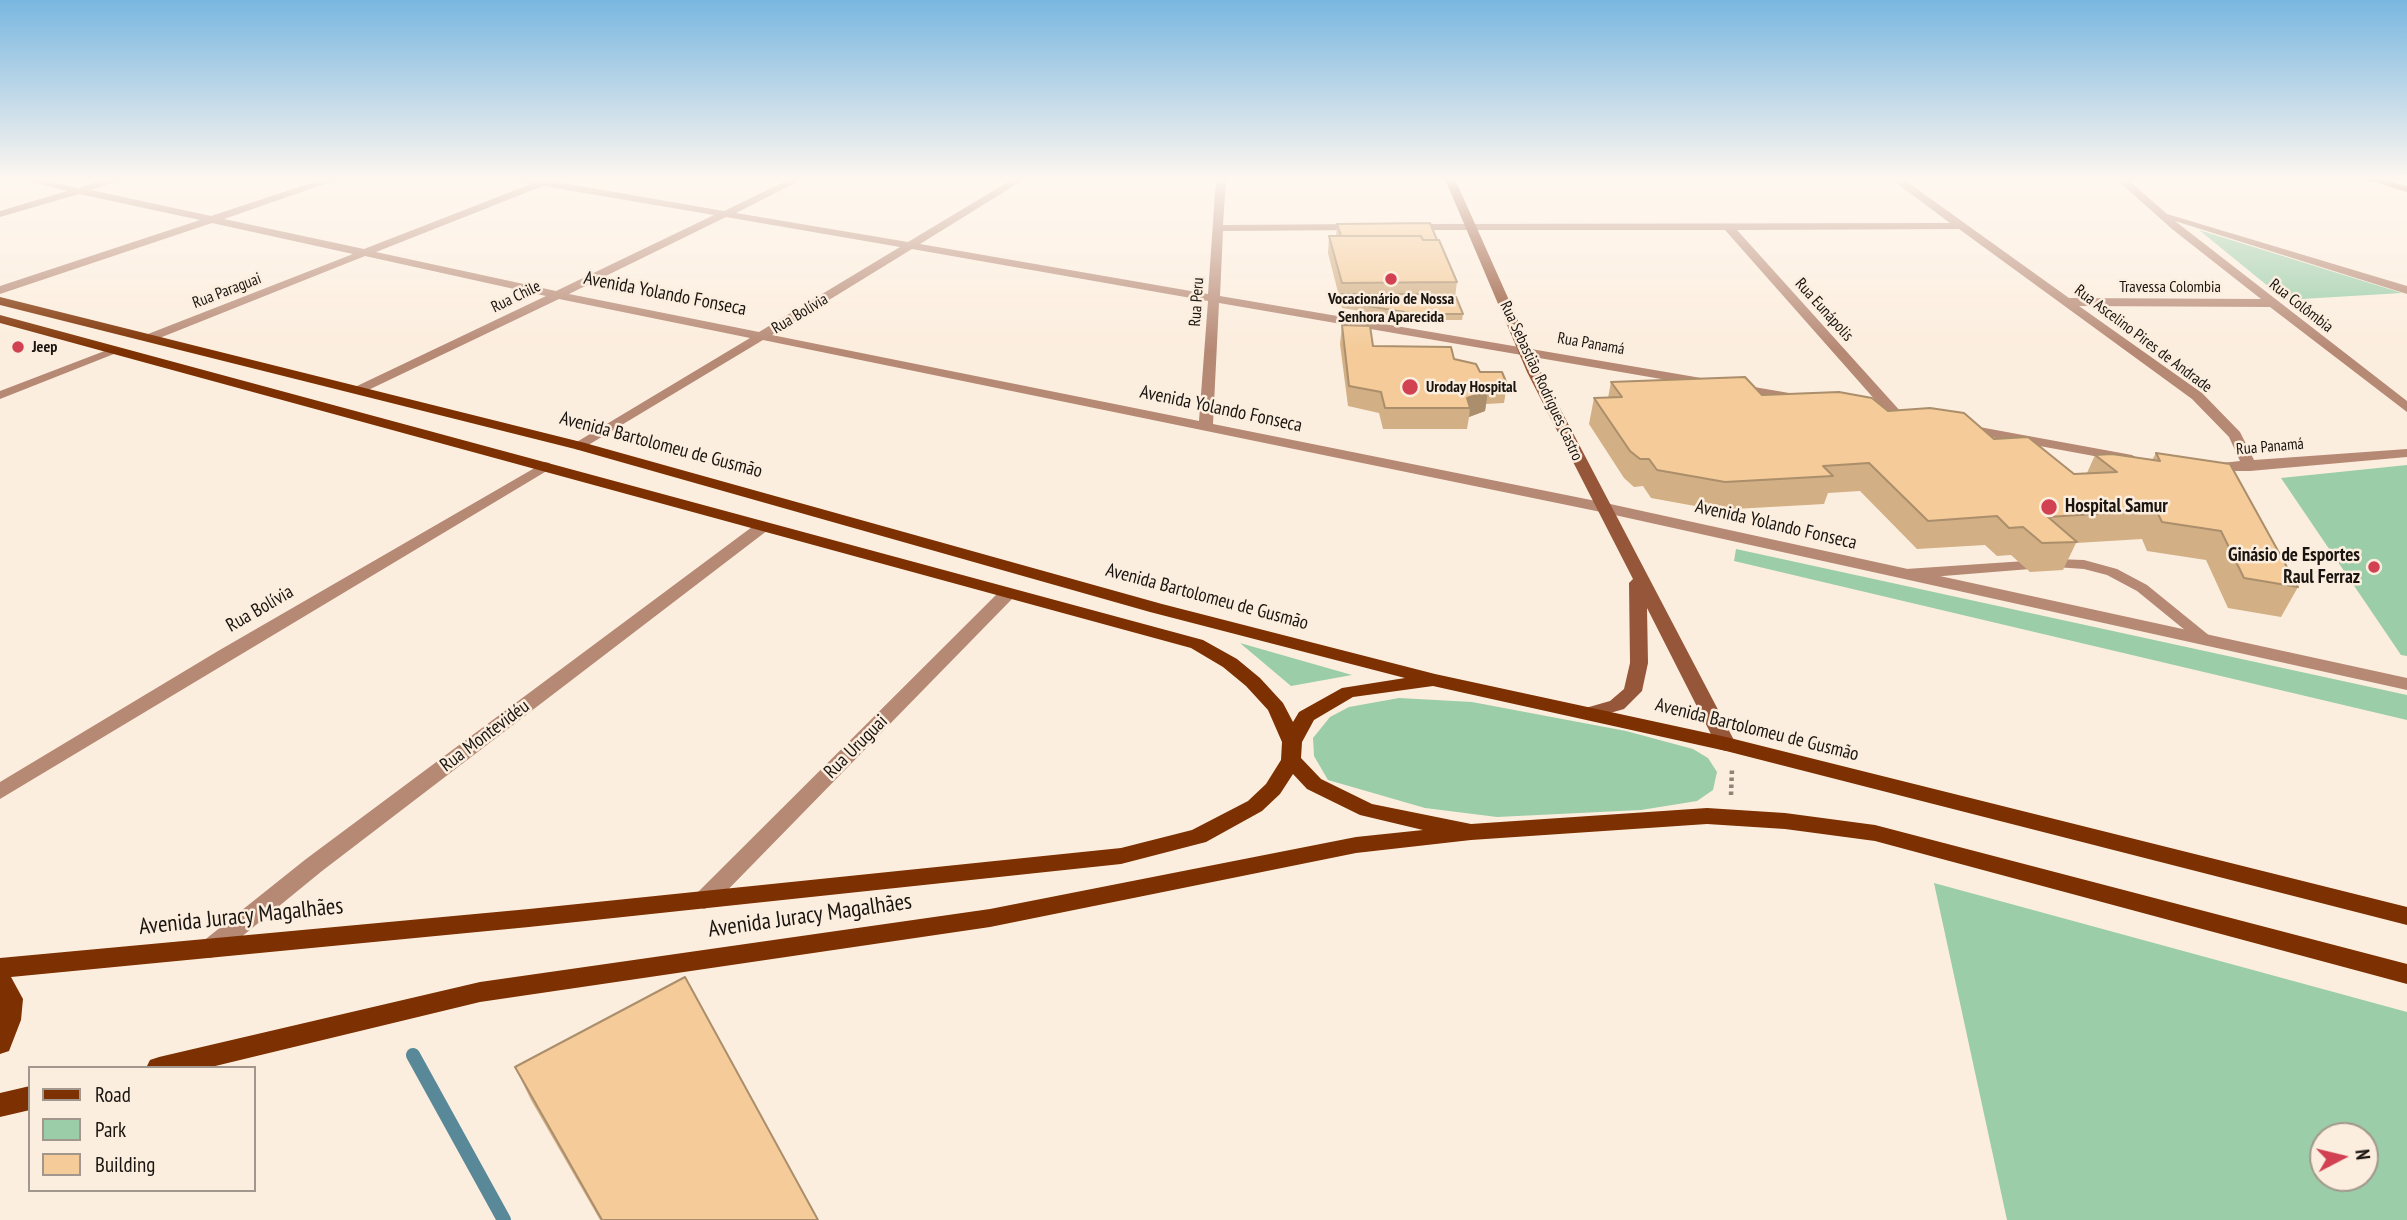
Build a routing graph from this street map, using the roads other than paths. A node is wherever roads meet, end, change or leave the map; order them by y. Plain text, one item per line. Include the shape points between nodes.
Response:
1 (162, 236) edge
2 (293, 236) edge
3 (408, 236) edge
4 (680, 236) edge
5 (844, 236) edge
6 (928, 236) edge
7 (1219, 236) edge
8 (1473, 236) edge
9 (1736, 236) edge
10 (1976, 236) edge
11 (2187, 236) edge
12 (2231, 236) edge
13 (909, 248) junction
14 (368, 252) junction
15 (0, 290) edge
16 (2407, 290) edge
17 (558, 295) junction
18 (1215, 300) junction
19 (0, 301) edge
20 (2067, 302) junction
21 (2272, 303) junction
22 (0, 319) edge
23 (765, 335) junction
24 (152, 337) junction
25 (1524, 349) junction
26 (115, 350) junction
27 (362, 389) junction
28 (0, 396) edge
29 (1817, 401) edge
30 (2407, 408) edge
31 (1870, 411) edge
32 (1950, 425) edge
33 (1206, 427) junction
34 (580, 446) junction
35 (2407, 453) edge
36 (2149, 462) edge
37 (545, 466) junction
38 (2194, 467) edge
39 (2250, 467) junction
40 (1601, 507) junction
41 (762, 527) junction
42 (1903, 575) junction
43 (1638, 580) junction
44 (1007, 594) junction
45 (2208, 641) junction
46 (1435, 680) junction
47 (2407, 684) edge
48 (1588, 713) junction
49 (1726, 744) junction
50 (1291, 751) junction
51 (0, 792) edge
52 (1471, 832) junction
53 (704, 900) junction
54 (2407, 916) edge
55 (211, 949) junction
56 (0, 968) edge
57 (2407, 974) edge
58 (0, 979) edge
59 (0, 1043) edge
60 (167, 1066) edge
61 (28, 1098) edge
62 (0, 1105) edge

1 - 15 street
2 - 14 street, Avenida Yolando Fonseca
3 - 14 street, Rua Paraguai
4 - 17 street, Rua Chile
5 - 13 street, Rua Panamá
6 - 13 street, Rua Bolívia
7 - 18 street, Rua Peru
8 - 25 street, Rua Sebastião Rodrigues Castro
9 - 31 street, Rua Eunápolis via 1903,417
10 - 20 street, Rua Ascelino Pires de Andrade
11 - 21 street, Rua Colômbia
12 - 16 street
13 - 18 street, Rua Panamá
13 - 23 street, Rua Bolívia
14 - 17 street, Avenida Yolando Fonseca
14 - 24 street, Rua Paraguai
17 - 23 street, Avenida Yolando Fonseca
17 - 27 street, Rua Chile
18 - 25 street, Rua Panamá
18 - 33 street, Rua Peru
19 - 24 main road, Avenida Bartolomeu de Gusmão
20 - 21 street, Travessa Colombia
20 - 39 street, Rua Ascelino Pires de Andrade via 2197,396 2235,435
21 - 30 street, Rua Colômbia
22 - 26 main road
23 - 33 street, Avenida Yolando Fonseca
23 - 34 street, Rua Bolívia
24 - 27 main road, Avenida Bartolomeu de Gusmão
25 - 29 street, Rua Panamá
25 - 40 street, Rua Sebastião Rodrigues Castro
26 - 28 lane
26 - 37 main road
27 - 34 main road, Avenida Bartolomeu de Gusmão
32 - 36 street
33 - 40 street, Avenida Yolando Fonseca
34 - 46 main road, Avenida Bartolomeu de Gusmão via 1143,604
35 - 39 street, Rua Panamá
37 - 41 main road
37 - 51 street, Rua Bolívia
38 - 39 street, Rua Panamá
40 - 42 street, Avenida Yolando Fonseca
40 - 43 street, Rua Sebastião Rodrigues Castro
41 - 44 main road
41 - 55 street, Rua Montevidéu via 314,865
42 - 45 street, Avenida Yolando Fonseca
42 - 45 lane via 2055,563 2084,565 2112,572 2142,588
43 - 48 street, Rua Sebastião Rodrigues Castro via 1639,663 1633,691 1617,705
43 - 49 street, Rua Sebastião Rodrigues Castro
44 - 50 main road via 1197,644 1254,682 1276,707
44 - 53 street, Rua Uruguai
45 - 47 street, Avenida Yolando Fonseca
46 - 48 main road, Avenida Bartolomeu de Gusmão
46 - 50 main road, Avenida Juracy Magalhães via 1349,692 1306,716
48 - 49 main road, Avenida Bartolomeu de Gusmão
49 - 54 main road, Avenida Bartolomeu de Gusmão
50 - 52 main road via 1314,784 1367,810
50 - 53 main road, Avenida Juracy Magalhães via 1273,789 1228,823 1198,836 1121,856
52 - 57 main road via 1707,816 1875,833
52 - 60 main road, Avenida Juracy Magalhães via 1348,847 989,918 480,992
53 - 55 main road, Avenida Juracy Magalhães
55 - 56 main road, Avenida Juracy Magalhães
58 - 59 main road via 11,999
61 - 62 main road

